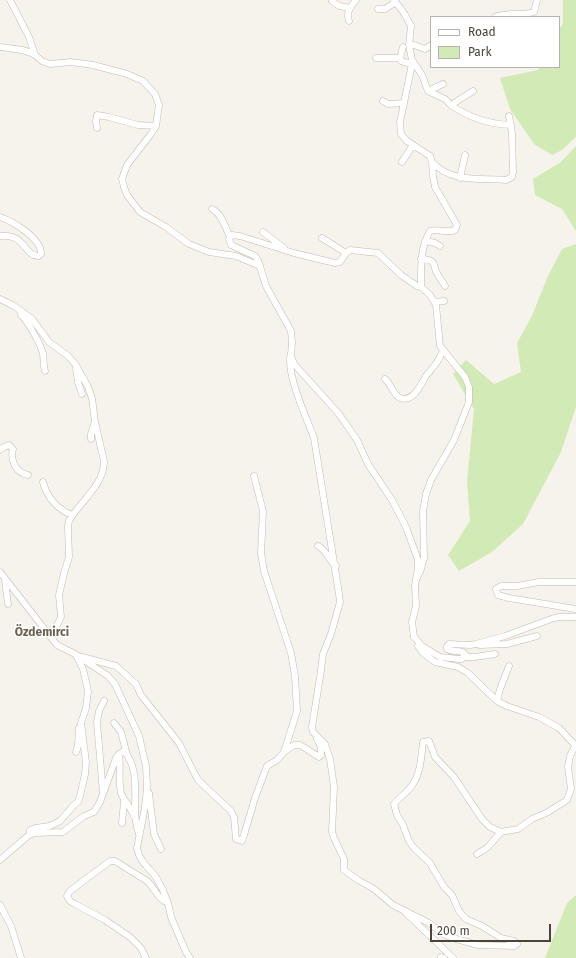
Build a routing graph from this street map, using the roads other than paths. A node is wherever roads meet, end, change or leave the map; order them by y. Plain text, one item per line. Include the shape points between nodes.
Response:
1 (10, 0) edge
2 (356, 0) edge
3 (537, 0) edge
4 (332, 1) dead end
5 (395, 1) edge
6 (350, 8) junction
7 (378, 9) dead end
8 (499, 16) edge
9 (349, 21) dead end
10 (406, 46) junction
11 (430, 46) edge
12 (0, 47) edge
13 (35, 55) junction
14 (376, 58) dead end
15 (400, 58) junction
16 (412, 62) junction
17 (443, 84) dead end
18 (428, 91) junction
19 (473, 91) dead end
20 (382, 101) dead end
21 (404, 103) junction
22 (451, 105) junction
23 (509, 116) dead end
24 (511, 125) junction
25 (156, 126) junction
26 (97, 128) dead end
27 (413, 145) junction
28 (465, 155) dead end
29 (402, 162) dead end
30 (432, 162) junction
31 (460, 178) junction
32 (212, 209) dead end
33 (0, 217) edge
34 (263, 232) dead end
35 (0, 236) edge
36 (230, 237) junction
37 (322, 238) dead end
38 (426, 241) junction
39 (440, 246) dead end
40 (291, 252) junction
41 (346, 253) junction
42 (421, 259) junction
43 (260, 266) junction
44 (445, 286) dead end
45 (421, 287) junction
46 (0, 299) edge
47 (444, 301) dead end
48 (435, 302) junction
49 (7, 304) junction
50 (443, 350) junction
51 (291, 353) junction
52 (76, 364) junction
53 (44, 371) dead end
54 (385, 379) dead end
55 (82, 394) dead end
56 (94, 422) junction
57 (91, 439) dead end
58 (0, 450) edge
59 (28, 475) dead end
60 (254, 476) dead end
61 (42, 482) dead end
62 (72, 516) junction
63 (318, 546) dead end
64 (336, 566) junction
65 (0, 572) edge
66 (5, 580) junction
67 (416, 580) junction
68 (576, 582) edge
69 (8, 604) dead end
70 (576, 609) edge
71 (576, 617) edge
72 (47, 634) junction
73 (537, 636) dead end
74 (414, 637) junction
75 (476, 644) junction
76 (75, 654) junction
77 (495, 654) dead end
78 (464, 657) junction
79 (509, 666) dead end
80 (104, 701) dead end
81 (497, 701) junction
82 (81, 723) junction
83 (114, 723) dead end
84 (313, 732) junction
85 (576, 745) edge
86 (76, 752) dead end
87 (284, 752) junction
88 (119, 754) junction
89 (127, 755) junction
90 (147, 788) junction
91 (103, 795) junction
92 (124, 799) junction
93 (135, 819) junction
94 (122, 823) dead end
95 (501, 832) junction
96 (139, 834) junction
97 (29, 835) junction
98 (161, 849) dead end
99 (477, 854) dead end
100 (0, 860) edge
101 (168, 903) junction
102 (0, 905) edge
103 (404, 910) junction
104 (21, 958) edge
105 (146, 958) edge
106 (190, 958) edge
107 (453, 958) edge

1 - 13 street
2 - 6 street
3 - 8 street via 534,12
4 - 6 street via 336,5
5 - 7 street via 385,9
5 - 10 street via 411,26
6 - 9 street
10 - 11 street via 414,45 425,49
10 - 15 street
10 - 16 street
12 - 13 street via 19,49
13 - 25 street via 50,64 71,62 92,65 138,78 158,99
14 - 15 street
15 - 16 street via 401,61
16 - 18 street via 422,75
16 - 21 street
17 - 18 street
18 - 22 street via 445,99
19 - 22 street
20 - 21 street via 388,104
21 - 27 street via 400,122 401,134
22 - 24 street via 476,119
23 - 24 street
24 - 31 street via 514,172 512,178
25 - 26 street via 138,125 97,115
25 - 43 street via 125,170 122,181 131,201 145,216 189,244 209,252 236,256
27 - 29 street
27 - 30 street via 430,156
28 - 31 street
30 - 31 street via 440,170
30 - 38 street via 435,187 457,225 456,230 450,232 430,231
32 - 36 street via 220,216
33 - 35 street via 20,226 39,247 41,254 32,254 15,237
34 - 40 street
36 - 40 street via 240,236
36 - 43 street via 231,245 255,256
37 - 41 street
38 - 39 street
38 - 42 street
40 - 41 street via 338,263
41 - 45 street via 353,249 378,253 401,275
42 - 44 street via 434,263 437,274
42 - 45 street
43 - 51 street via 266,286 291,331
45 - 48 street
46 - 49 street
47 - 48 street
48 - 50 street
49 - 52 street via 14,306 37,323 49,342
49 - 53 street via 28,323 43,354
50 - 54 street via 436,366 415,393 407,398 396,396
50 - 67 street via 466,379 469,399 454,440 431,480 426,494 423,512 424,558
51 - 64 street via 289,358 296,389 314,438
51 - 67 street via 294,364 339,414 357,440 368,464 394,503 418,560
52 - 55 street
52 - 56 street via 92,398
56 - 57 street
56 - 62 street via 104,467 98,483
58 - 59 street via 9,445 13,449 11,455 15,465 22,474
60 - 87 street via 263,511 261,553 264,571 291,653 295,676 297,711
61 - 62 street via 49,498
62 - 72 street via 68,526 69,557 59,595 61,617 56,627
63 - 64 street via 323,548
64 - 84 street via 340,602 323,654
65 - 66 street
66 - 69 street
66 - 72 street
67 - 74 street via 416,606 412,622
68 - 70 street via 539,582 501,586 496,589 498,595 509,598
71 - 75 street via 559,617
72 - 76 street via 57,645
73 - 75 street via 504,644
74 - 78 street via 422,646 440,657
74 - 81 street via 423,653 435,662 463,670
75 - 78 street via 447,646 449,650 463,652
76 - 82 street via 81,663 87,685 86,708
76 - 87 street via 116,666 136,684 141,695 176,737 198,780 231,811 236,839 242,841 264,771
76 - 90 street via 108,676 114,684 139,736 146,766
77 - 78 street
79 - 81 street
80 - 91 street via 97,722
81 - 85 street via 554,724
82 - 86 street
82 - 97 street via 86,762 78,802 56,824 30,830
83 - 89 street via 121,732
84 - 87 street via 321,748 319,757 300,745 294,745
84 - 103 street via 325,744 330,759 334,787 332,832 344,859 344,870
85 - 95 street via 568,767 571,789 567,800 532,819 523,827
88 - 89 street via 124,751
88 - 91 street
88 - 92 street via 120,788
89 - 93 street via 136,788
90 - 96 street
90 - 98 street via 154,834
91 - 97 street via 94,812 84,816 68,830
92 - 93 street
92 - 94 street
93 - 96 street
95 - 99 street via 487,848
95 - 103 street via 486,824 454,777 435,757 429,741 423,742 416,779 394,804 397,815 414,848 430,863 466,919 517,944 478,945 456,939
96 - 101 street via 139,855 156,877
97 - 100 street
101 - 105 street via 157,896 147,881 110,861 67,896 74,904 105,920 135,941
101 - 106 street via 171,917
102 - 104 street via 11,926
103 - 107 street

